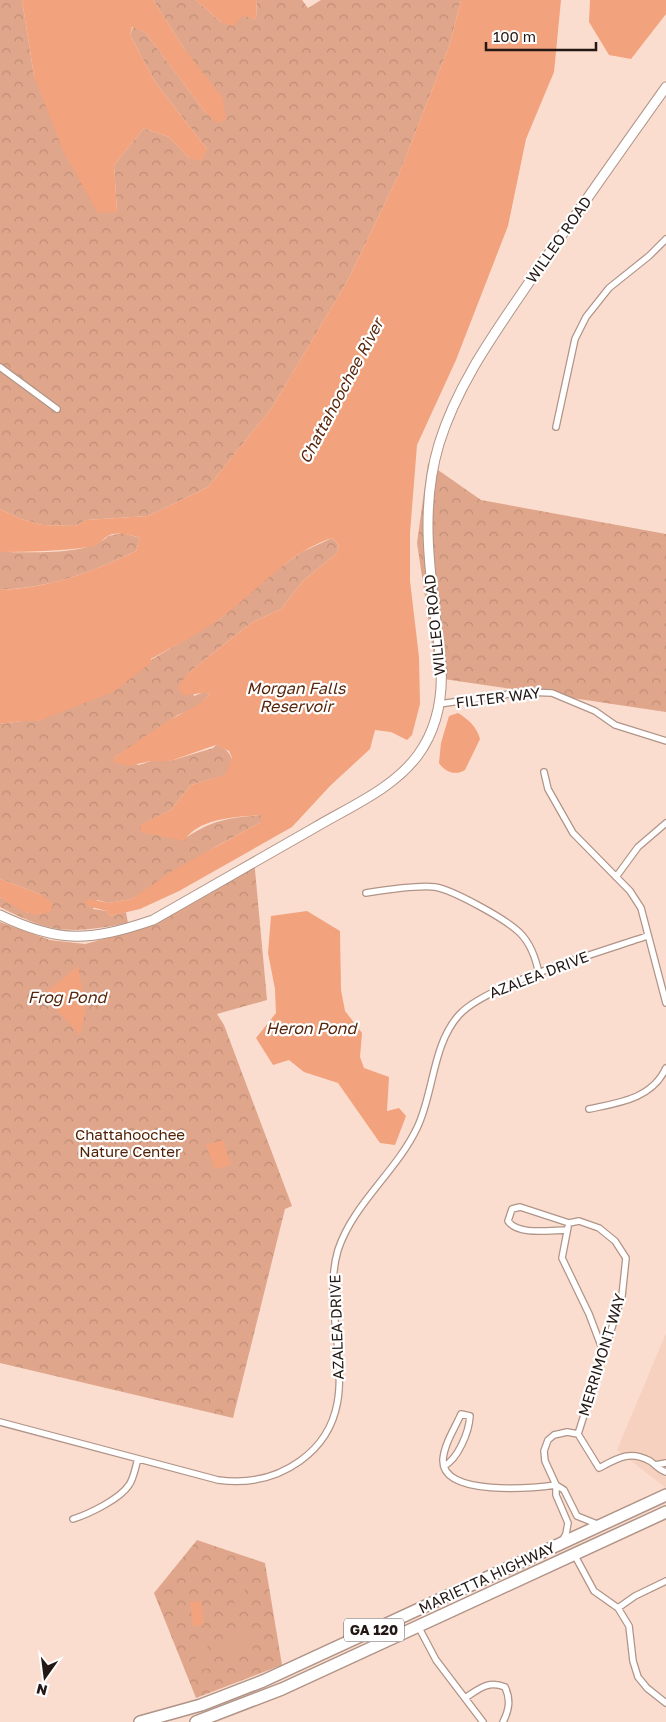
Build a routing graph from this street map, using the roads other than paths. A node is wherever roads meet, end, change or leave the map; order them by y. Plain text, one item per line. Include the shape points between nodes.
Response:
1 (666, 87) edge
2 (666, 239) edge
3 (0, 367) edge
4 (58, 409) dead end
5 (556, 427) dead end
6 (439, 704) junction
7 (666, 741) edge
8 (544, 772) dead end
9 (666, 823) edge
10 (616, 877) junction
11 (366, 893) dead end
12 (0, 915) edge
13 (647, 936) junction
14 (539, 974) junction
15 (666, 1003) edge
16 (666, 1068) edge
17 (589, 1109) dead end
18 (569, 1223) junction
19 (567, 1230) junction
20 (603, 1352) junction
21 (0, 1422) edge
22 (578, 1434) junction
23 (138, 1459) junction
24 (666, 1463) edge
25 (655, 1465) junction
26 (444, 1466) junction
27 (666, 1472) edge
28 (556, 1485) junction
29 (666, 1495) edge
30 (666, 1512) edge
31 (73, 1519) dead end
32 (602, 1524) junction
33 (559, 1545) junction
34 (574, 1554) junction
35 (666, 1581) edge
36 (618, 1608) junction
37 (418, 1626) junction
38 (465, 1698) junction
39 (666, 1702) edge
40 (140, 1722) edge
41 (196, 1722) edge
42 (483, 1722) edge
43 (503, 1722) edge

1 - 6 street, WILLEO ROAD via 490,341 463,386 444,430 433,469 427,521 429,571 442,680
2 - 5 street via 609,288 586,317 575,339
3 - 4 street
6 - 7 street, FILTER WAY via 524,692 552,693 595,711 615,725
6 - 12 street, WILLEO ROAD via 420,752 388,783 153,920 116,932 76,938 33,930
8 - 10 street via 548,789 572,833
9 - 10 street via 638,847
10 - 13 street via 640,908
11 - 14 street via 435,887 455,894 520,933 536,958
13 - 14 street, AZALEA DRIVE
13 - 15 street
14 - 23 street, AZALEA DRIVE via 484,996 460,1014 440,1052 427,1103 416,1130 344,1235 336,1258 333,1284 340,1365 339,1397 332,1421 320,1441 289,1469 270,1478 248,1482 218,1480
16 - 17 street via 657,1083 638,1097
18 - 19 street
18 - 19 street, MERRIMONT WAY via 520,1207 512,1209 508,1216 508,1221 516,1228
18 - 20 street, MERRIMONT WAY via 580,1221 599,1228 615,1241 626,1258 622,1296
19 - 20 street via 562,1258
20 - 22 street, MERRIMONT WAY
21 - 23 street, AZALEA DRIVE
22 - 25 street via 599,1468 628,1454
22 - 28 street via 554,1435 546,1443 545,1461
23 - 31 street via 132,1480 124,1492 92,1512
24 - 25 street
25 - 27 street
26 - 26 street via 446,1446 461,1414 466,1414 470,1416 468,1429 453,1458
26 - 28 street via 454,1479 486,1487 504,1490
28 - 32 street via 564,1490 577,1516
28 - 33 street via 556,1495 568,1525
29 - 32 highway, MARIETTA HIGHWAY / GA 120
30 - 34 highway, MARIETTA HIGHWAY / GA 120
32 - 33 highway, MARIETTA HIGHWAY / GA 120
33 - 40 highway, MARIETTA HIGHWAY / GA 120 via 263,1681 201,1705
34 - 36 street via 594,1591
34 - 37 highway, MARIETTA HIGHWAY / GA 120
35 - 36 street
36 - 39 street via 630,1631 638,1677
37 - 38 street via 436,1660
37 - 41 highway, MARIETTA HIGHWAY / GA 120 via 263,1697
38 - 42 street
38 - 43 street via 486,1684 505,1687 509,1705

